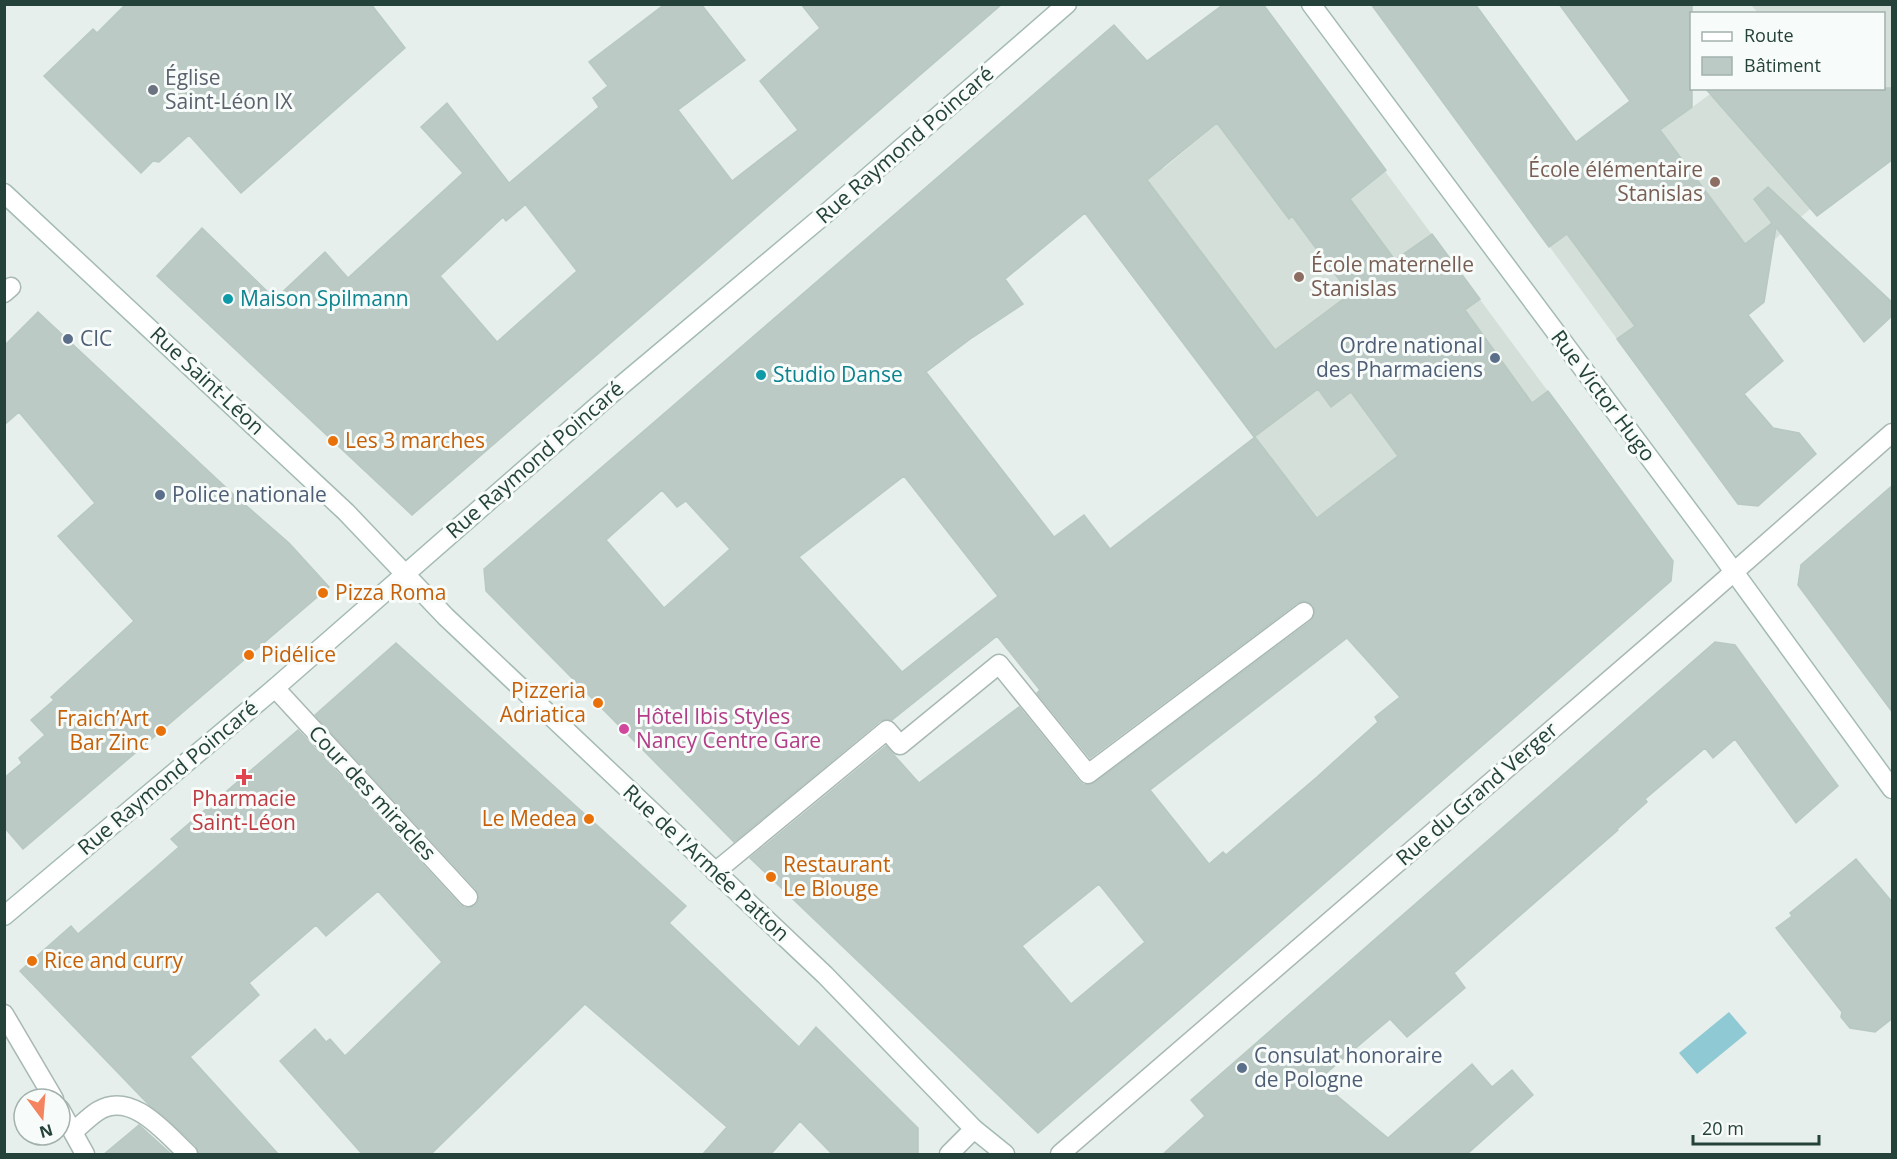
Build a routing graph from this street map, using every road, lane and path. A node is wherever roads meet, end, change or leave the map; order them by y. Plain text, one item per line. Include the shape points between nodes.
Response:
1 (1067, 4) edge
2 (1311, 4) edge
3 (4, 193) edge
4 (1893, 433) edge
5 (1734, 572) junction
6 (405, 574) junction
7 (1304, 612) dead end
8 (275, 688) junction
9 (1893, 789) edge
10 (716, 872) junction
11 (468, 897) dead end
12 (4, 916) edge
13 (4, 1014) edge
14 (47, 1087) edge
15 (72, 1129) edge
16 (974, 1129) junction
17 (74, 1132) junction
18 (85, 1155) edge
19 (188, 1155) edge
20 (949, 1155) edge
21 (1005, 1155) edge
22 (1060, 1155) edge

1 - 6 main road, Rue Raymond Poincaré
2 - 5 main road, Rue Victor Hugo
3 - 6 main road, Rue Saint-Léon via 346,512
4 - 5 main road, Rue du Grand Verger
5 - 9 main road, Rue Victor Hugo
5 - 22 main road, Rue du Grand Verger
6 - 8 main road, Rue Raymond Poincaré
6 - 10 main road, Rue de l'Armée Patton
7 - 10 main road via 1088,774 999,664 900,745 886,730
8 - 11 main road, Cour des miracles
8 - 12 main road, Rue Raymond Poincaré
10 - 16 main road, Rue de l'Armée Patton via 825,975
13 - 14 main road
15 - 17 main road
16 - 20 main road
16 - 21 main road, Rue de l'Armée Patton
17 - 18 main road
17 - 19 main road via 99,1110 114,1105 130,1107 145,1115

